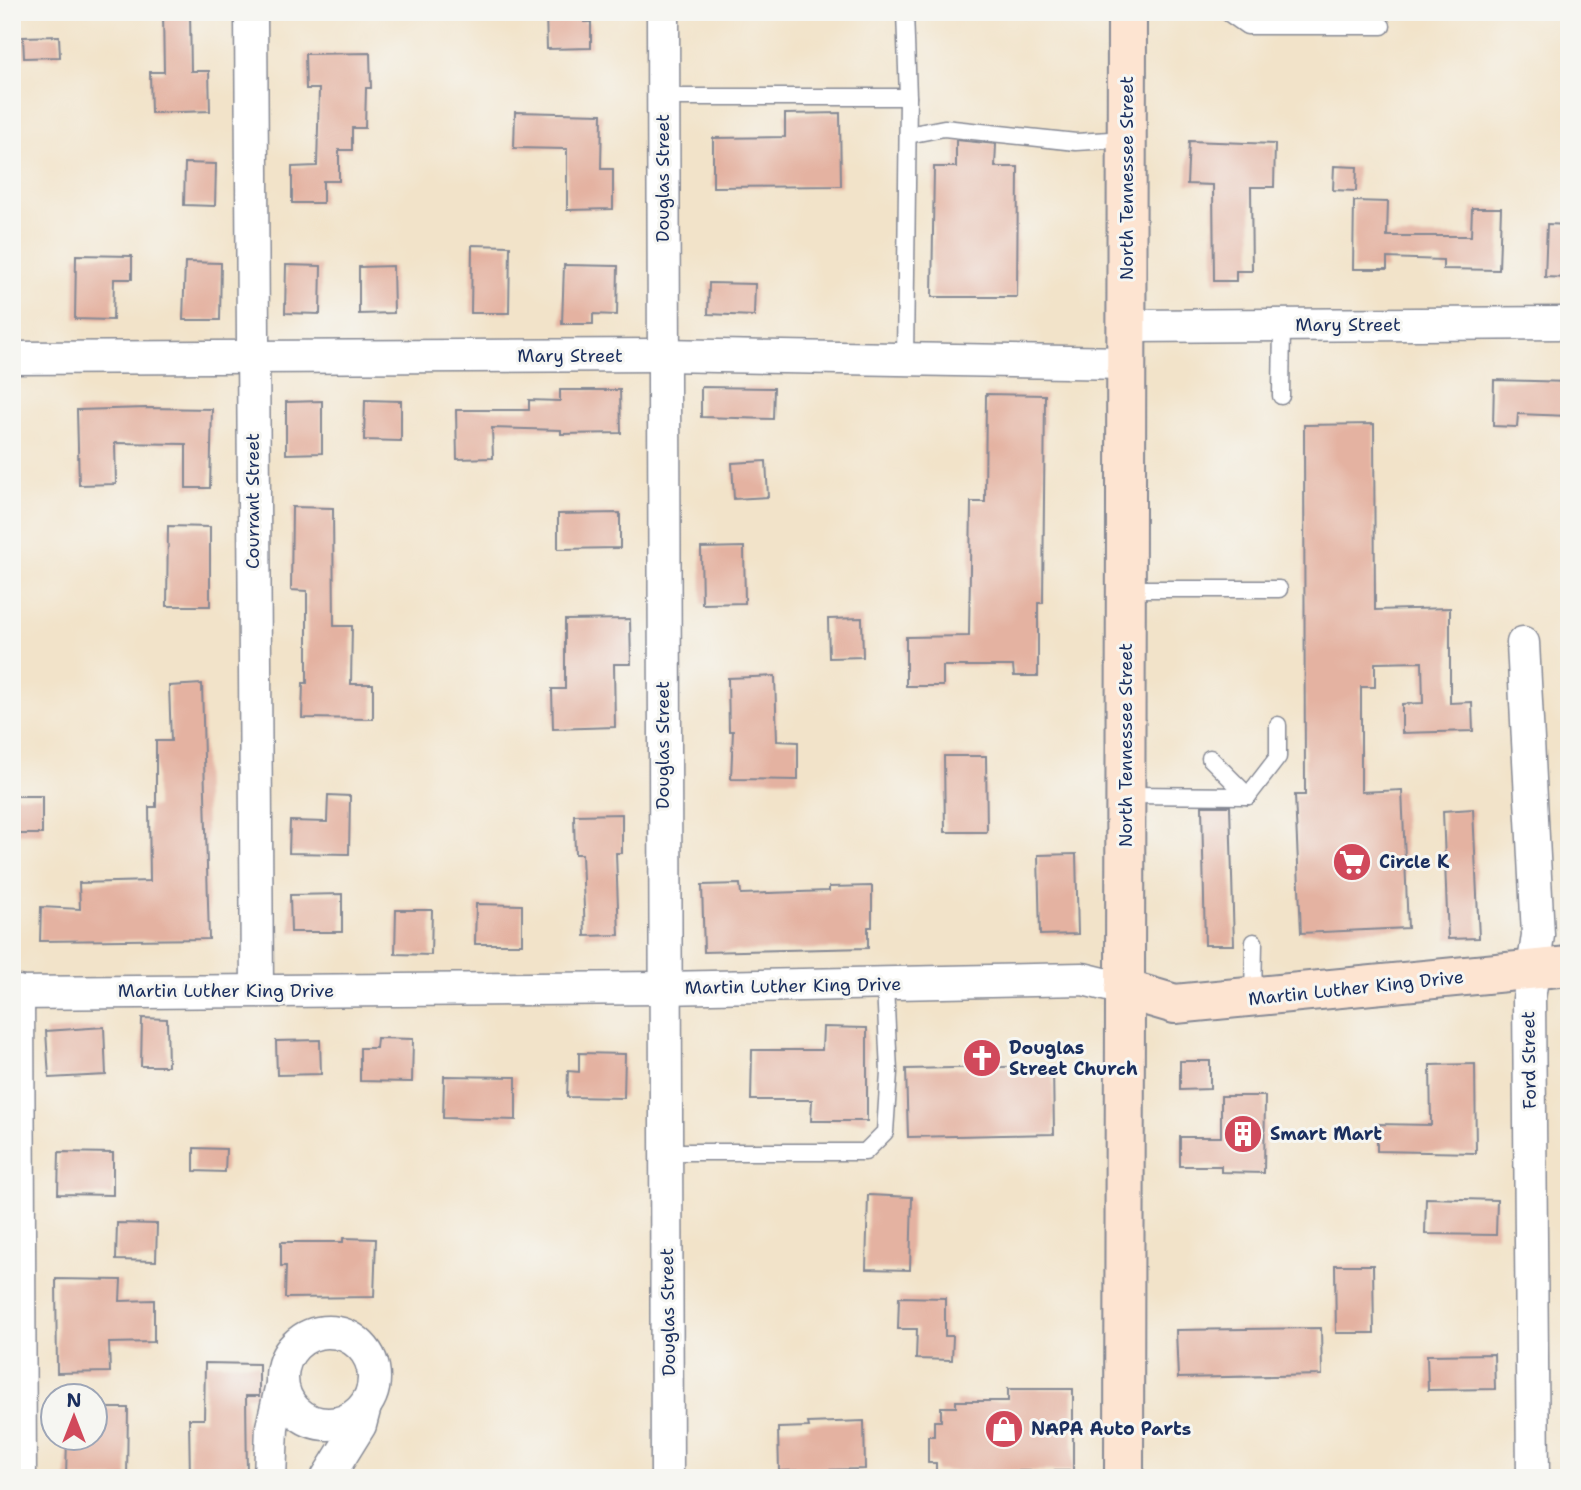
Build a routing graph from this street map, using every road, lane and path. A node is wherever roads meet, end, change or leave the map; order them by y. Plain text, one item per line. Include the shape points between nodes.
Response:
1 (251, 12) edge
2 (663, 12) edge
3 (905, 12) edge
4 (1127, 12) edge
5 (1227, 12) edge
6 (1382, 26) dead end
7 (663, 97) junction
8 (908, 97) junction
9 (908, 135) junction
10 (1127, 139) junction
11 (1569, 323) edge
12 (1282, 325) junction
13 (1127, 345) junction
14 (662, 355) junction
15 (252, 357) junction
16 (12, 358) edge
17 (905, 360) junction
18 (1281, 396) dead end
19 (1279, 589) dead end
20 (1126, 590) junction
21 (1522, 643) dead end
22 (1278, 725) dead end
23 (1210, 758) dead end
24 (1126, 795) junction
25 (1248, 796) junction
26 (1254, 942) dead end
27 (1551, 967) edge
28 (885, 985) junction
29 (663, 988) junction
30 (1124, 989) junction
31 (257, 990) junction
32 (15, 993) edge
33 (1253, 999) junction
34 (666, 1152) junction
35 (282, 1384) junction
36 (365, 1406) junction
37 (20, 1478) edge
38 (270, 1478) edge
39 (327, 1478) edge
40 (667, 1478) edge
41 (1124, 1478) edge
42 (1533, 1478) edge

1 - 15 street, Courrant Street
2 - 7 street, Douglas Street
3 - 8 lane
4 - 10 main road, North Tennessee Street
5 - 6 lane via 1247,26
7 - 8 lane
7 - 14 street, Douglas Street
8 - 9 lane
9 - 10 lane via 944,128 1076,142
9 - 17 lane
10 - 13 main road, North Tennessee Street
11 - 12 street, Mary Street
12 - 13 street, Mary Street
12 - 18 lane
13 - 17 street, Mary Street
13 - 20 main road, North Tennessee Street
14 - 15 street, Mary Street
14 - 17 street, Mary Street
14 - 29 street, Douglas Street
15 - 16 street, Mary Street
15 - 31 street, Courrant Street
19 - 20 lane
20 - 24 main road, North Tennessee Street
21 - 27 street, Ford Street via 1538,936
22 - 25 lane via 1278,757
23 - 25 lane
24 - 25 lane
24 - 30 main road, North Tennessee Street
26 - 33 lane
27 - 33 main road, Martin Luther King Drive
27 - 42 street, Ford Street via 1529,999
28 - 29 street, Martin Luther King Drive
28 - 30 street, Martin Luther King Drive via 1083,979
28 - 34 lane via 885,1132 865,1152
29 - 31 street, Martin Luther King Drive
29 - 34 street, Douglas Street
30 - 33 main road, Martin Luther King Drive via 1175,1004
30 - 41 main road, North Tennessee Street
31 - 32 street, Martin Luther King Drive
32 - 37 street
34 - 40 street, Douglas Street
35 - 36 street via 300,1415 316,1423 352,1418
35 - 36 street via 283,1366 298,1344 322,1332 340,1333 356,1341 372,1363 373,1390
35 - 38 street via 272,1427
36 - 39 street via 360,1425

